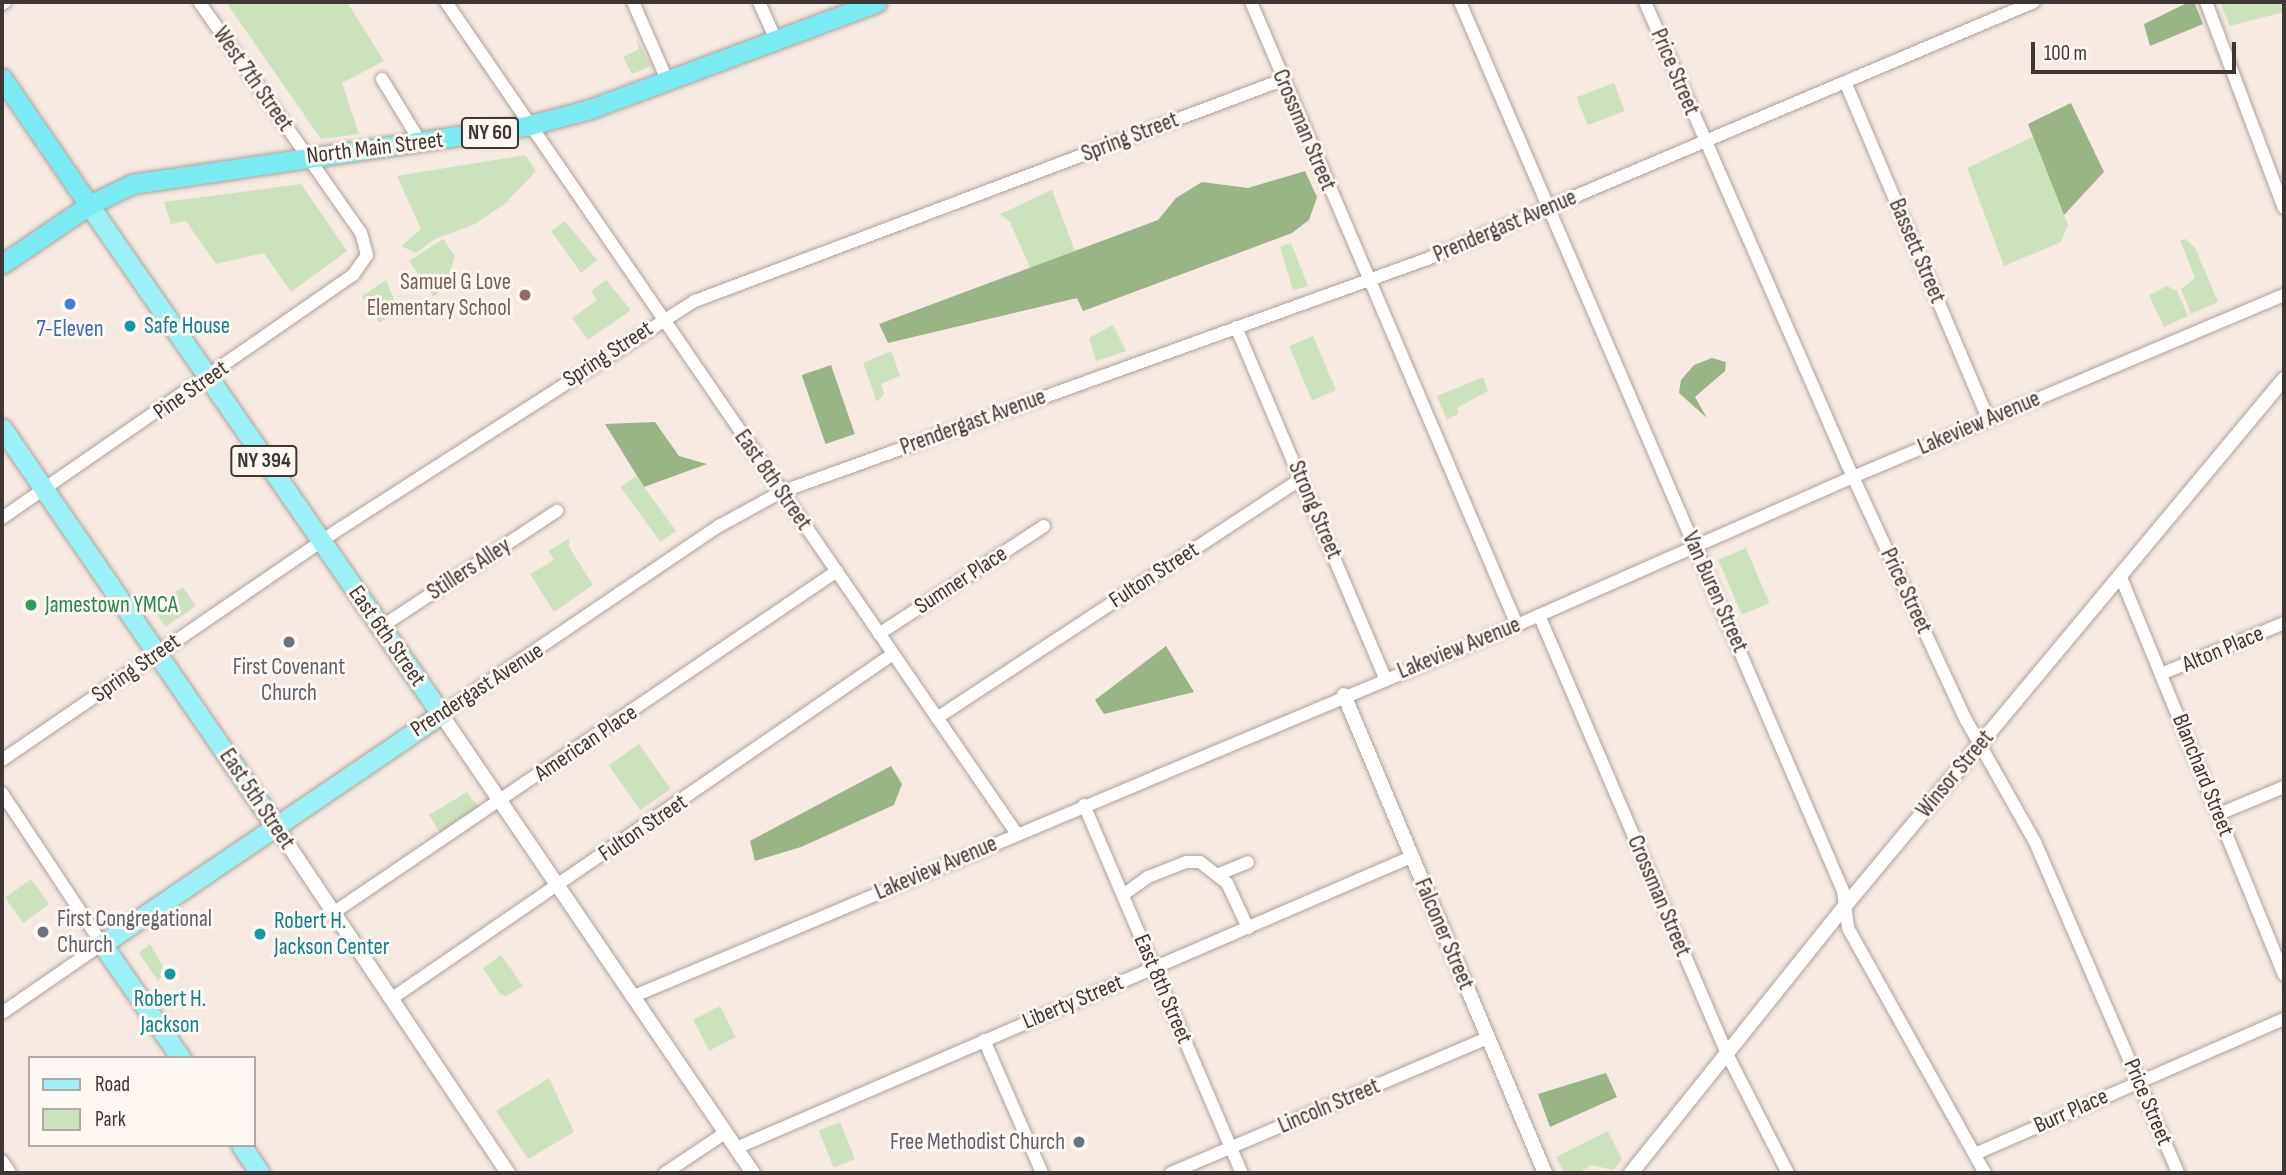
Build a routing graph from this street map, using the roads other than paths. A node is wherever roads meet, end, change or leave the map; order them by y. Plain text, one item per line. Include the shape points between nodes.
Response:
1 (199, 2) edge
2 (446, 2) edge
3 (633, 2) edge
4 (759, 2) edge
5 (877, 2) edge
6 (1251, 2) edge
7 (1460, 2) edge
8 (1645, 2) edge
9 (2034, 2) edge
10 (2206, 2) edge
11 (2014, 6) edge
12 (776, 40) junction
13 (2, 78) edge
14 (382, 79) dead end
15 (667, 80) junction
16 (1282, 80) junction
17 (1846, 84) junction
18 (530, 125) junction
19 (1704, 141) junction
20 (421, 143) junction
21 (306, 157) junction
22 (71, 180) junction
23 (158, 180) junction
24 (89, 205) junction
25 (2284, 208) edge
26 (1546, 209) junction
27 (369, 249) joint
28 (2, 264) edge
29 (1367, 280) junction
30 (2284, 295) edge
31 (663, 318) junction
32 (1236, 327) junction
33 (210, 378) junction
34 (2284, 379) edge
35 (1988, 419) junction
36 (2, 428) edge
37 (1853, 477) junction
38 (1302, 480) junction
39 (46, 489) junction
40 (781, 492) junction
41 (557, 511) dead end
42 (2, 518) edge
43 (1044, 526) dead end
44 (321, 542) junction
45 (1697, 547) junction
46 (837, 571) junction
47 (2119, 575) junction
48 (1539, 615) junction
49 (2284, 623) edge
50 (1517, 625) junction
51 (381, 627) junction
52 (879, 634) junction
53 (156, 653) junction
54 (893, 654) junction
55 (2161, 674) junction
56 (1385, 678) junction
57 (1344, 695) junction
58 (441, 714) junction
59 (937, 718) junction
60 (1979, 744) junction
61 (2, 760) edge
62 (2284, 787) edge
63 (2, 793) edge
64 (501, 802) junction
65 (1084, 806) junction
66 (2219, 814) junction
67 (275, 825) junction
68 (1017, 834) junction
69 (1411, 857) junction
70 (1248, 862) dead end
71 (1219, 874) junction
72 (557, 886) junction
73 (1123, 895) junction
74 (1845, 906) junction
75 (333, 913) junction
76 (1248, 928) junction
77 (102, 944) junction
78 (2280, 953) edge
79 (1154, 968) junction
80 (2284, 975) edge
81 (632, 997) junction
82 (391, 999) junction
83 (2, 1013) edge
84 (2284, 1019) edge
85 (1488, 1038) junction
86 (984, 1040) junction
87 (1727, 1054) junction
88 (180, 1056) edge
89 (2140, 1081) junction
90 (725, 1133) junction
91 (242, 1147) edge
92 (1231, 1147) junction
93 (736, 1148) junction
94 (1975, 1154) junction
95 (2, 1161) edge
96 (10, 1173) edge
97 (260, 1173) edge
98 (508, 1173) edge
99 (665, 1173) edge
100 (753, 1173) edge
101 (1042, 1173) edge
102 (1171, 1173) edge
103 (1242, 1173) edge
104 (1545, 1173) edge
105 (1631, 1173) edge
106 (1788, 1173) edge
107 (1985, 1173) edge
108 (2178, 1173) edge

1 - 21 street, West 7th Street
2 - 18 street, East 8th Street
3 - 15 street
4 - 12 street
5 - 12 highway, North Main Street / NY 60
6 - 16 street, Crossman Street
7 - 26 street, Van Buren Street
8 - 19 street, Price Street
9 - 11 street, Prendergast Avenue
10 - 25 street
11 - 17 street, Prendergast Avenue
12 - 15 highway, North Main Street / NY 60
13 - 22 highway
14 - 20 street
15 - 18 highway, North Main Street / NY 60
16 - 29 street, Crossman Street
16 - 31 street, Spring Street via 696,300
17 - 19 street, Prendergast Avenue
17 - 35 street, Bassett Street
18 - 20 highway, North Main Street / NY 60
18 - 31 street, East 8th Street
19 - 26 street, Prendergast Avenue
19 - 37 street, Price Street
20 - 21 highway, North Main Street / NY 60
21 - 23 highway, North Main Street / NY 60
21 - 27 street, West 7th Street
22 - 23 highway, NY 60 via 89,186 154,173
22 - 24 highway
23 - 24 highway, North Main Street / NY 60 via 110,192
24 - 28 highway, North Main Street / NY 60
24 - 33 main road, East 6th Street / NY 394
26 - 29 street, Prendergast Avenue
26 - 45 street, Van Buren Street
27 - 33 street, Pine Street via 353,275
29 - 32 street, Prendergast Avenue
29 - 50 street, Crossman Street
30 - 35 street, Lakeview Avenue
31 - 40 street, East 8th Street
31 - 44 street, Spring Street
32 - 38 street, Strong Street
32 - 40 street, Prendergast Avenue
33 - 39 street, Pine Street
33 - 44 main road, East 6th Street / NY 394
34 - 47 street, Winsor Street
35 - 37 street, Lakeview Avenue
36 - 39 main road, East 5th Street
37 - 45 street, Lakeview Avenue
37 - 60 street, Price Street
38 - 56 street, Strong Street
38 - 59 street, Fulton Street
39 - 42 street, Pine Street
39 - 53 main road, East 5th Street
40 - 46 street, East 8th Street
40 - 58 street, Prendergast Avenue via 719,526
41 - 51 street, Stillers Alley
43 - 52 street, Sumner Place
44 - 51 main road, East 6th Street / NY 394
44 - 53 street, Spring Street
45 - 48 street, Lakeview Avenue
45 - 74 street, Van Buren Street via 1843,891
46 - 52 street, East 8th Street
46 - 64 street, American Place
47 - 55 street, Blanchard Street
47 - 60 street, Winsor Street
48 - 50 street, Lakeview Avenue
48 - 87 street, Crossman Street
49 - 55 street, Alton Place
50 - 56 street, Lakeview Avenue
51 - 58 main road, East 6th Street / NY 394
52 - 54 street, East 8th Street
53 - 61 street, Spring Street
53 - 67 main road, East 5th Street
54 - 59 street, East 8th Street
54 - 72 street, Fulton Street
55 - 66 street, Blanchard Street
56 - 57 street, Lakeview Avenue
57 - 65 street, Lakeview Avenue
57 - 69 street, Falconer Street
58 - 64 street, East 6th Street
58 - 67 main road, Prendergast Avenue
59 - 68 street, East 8th Street
60 - 74 street, Winsor Street
60 - 89 street, Price Street via 2035,842
62 - 66 street
63 - 77 street
64 - 72 street, East 6th Street
64 - 75 street, American Place
65 - 68 street, Lakeview Avenue
65 - 73 street, East 8th Street
66 - 78 street, Blanchard Street
67 - 75 street, East 5th Street
67 - 77 main road, Prendergast Avenue
68 - 81 street, Lakeview Avenue
69 - 76 street, Liberty Street
69 - 85 street, Falconer Street
70 - 71 street
71 - 73 street via 1205,864 1186,862 1148,877
71 - 76 street
72 - 81 street, East 6th Street
72 - 82 street, Fulton Street
73 - 79 street, East 8th Street
74 - 87 street, Winsor Street
74 - 94 street, Van Buren Street via 1848,928
75 - 82 street, East 5th Street
76 - 79 street, Liberty Street
77 - 83 street, Prendergast Avenue
77 - 88 main road
78 - 80 street, Blanchard Street
79 - 86 street, Liberty Street
79 - 92 street, East 8th Street
81 - 90 street, East 6th Street
82 - 98 street, East 5th Street
84 - 89 street, Burr Place
85 - 92 street, Lincoln Street
85 - 104 street, Falconer Street
86 - 93 street, Liberty Street
86 - 101 street
87 - 105 street, Winsor Street
87 - 106 street, Crossman Street
89 - 94 street, Burr Place
89 - 108 street, Price Street
90 - 93 street, East 6th Street
90 - 99 street
91 - 97 main road
92 - 102 street, Lincoln Street
92 - 103 street, East 8th Street
93 - 100 street, East 6th Street
94 - 107 street, Van Buren Street
95 - 96 street

